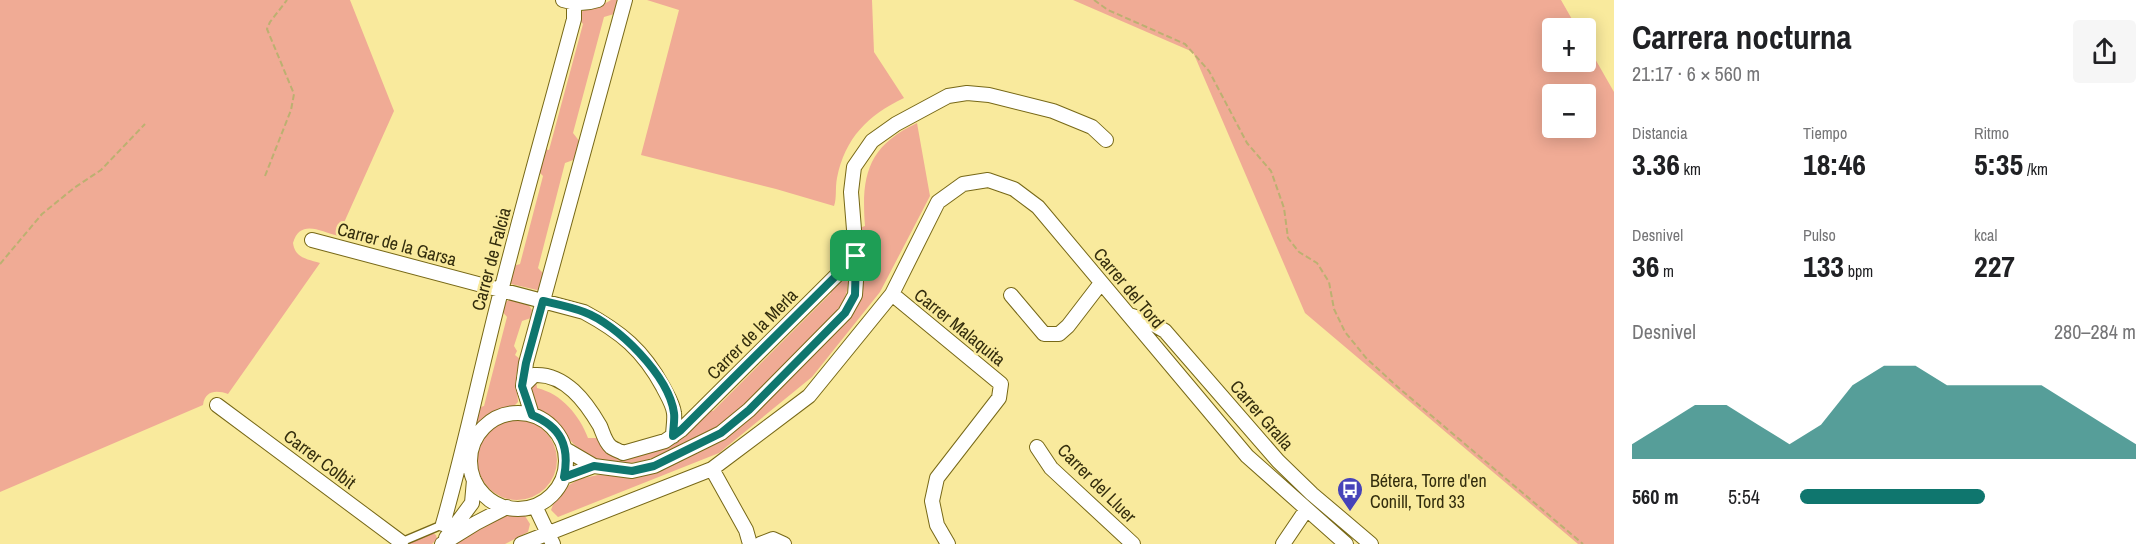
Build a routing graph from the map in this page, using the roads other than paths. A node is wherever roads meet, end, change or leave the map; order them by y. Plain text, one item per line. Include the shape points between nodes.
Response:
1 (598, 0) edge
2 (625, 0) edge
3 (568, 2) edge
4 (1106, 140) dead end
5 (312, 240) dead end
6 (856, 256) junction
7 (1101, 283) junction
8 (501, 290) junction
9 (892, 294) junction
10 (1011, 295) dead end
11 (543, 301) junction
12 (1127, 315) junction
13 (522, 386) junction
14 (218, 405) dead end
15 (532, 415) junction
16 (673, 436) junction
17 (1037, 447) dead end
18 (565, 449) junction
19 (594, 466) junction
20 (712, 469) junction
21 (564, 477) junction
22 (474, 480) junction
23 (535, 506) junction
24 (507, 507) junction
25 (1306, 510) junction
26 (462, 516) junction
27 (443, 524) junction
28 (551, 538) edge
29 (399, 543) edge
30 (442, 544) edge
31 (521, 544) edge
32 (750, 544) edge
33 (760, 544) edge
34 (784, 544) edge
35 (948, 544) edge
36 (1133, 544) edge
37 (1283, 544) edge
38 (1346, 544) edge
39 (1371, 544) edge

1 - 3 street
2 - 11 street
3 - 8 street, Carrer de Falcia via 574,19
4 - 6 street via 1092,127 1053,111 989,95 948,96 872,141 854,167 851,192
5 - 8 street, Carrer de la Garsa
6 - 16 street, Carrer de la Merla
6 - 19 street via 855,295 845,313 721,433 654,466 632,471
7 - 9 street, Carrer del Tord via 1038,207 1014,189 987,180 963,184 938,202
7 - 10 street via 1059,334 1044,334
7 - 12 street, Carrer del Tord
8 - 11 street, Carrer de la Garsa
8 - 27 street, Carrer de Falcia
9 - 20 street, Carrer del Tord via 809,396
9 - 35 street, Carrer Malaquita via 1001,384 999,398 937,478 932,501 937,525
11 - 13 street
11 - 16 street, Carrer de la Garsa via 584,312 613,328 635,347 669,397 674,412
12 - 25 street, Carrer del Tord via 1247,456
12 - 39 street, Carrer Gralla via 1165,330 1278,461
13 - 15 street
13 - 16 street via 534,375 544,374 560,381 576,392 609,446 623,453
14 - 29 street, Carrer Colbit
15 - 18 street via 553,428
15 - 22 street via 501,416 478,435 472,450
17 - 36 street, Carrer del Lluer via 1051,468
18 - 19 street
18 - 21 street
19 - 21 street
20 - 28 street, Carrer del Tord
20 - 32 street
21 - 23 street via 548,499
22 - 24 street via 493,502
22 - 26 street via 472,503
23 - 24 street
23 - 28 street
24 - 30 street
25 - 37 street
25 - 38 street, Carrer del Tord
26 - 27 lane
26 - 30 street
27 - 29 lane
28 - 31 street, Carrer del Tord
33 - 34 street via 773,538

